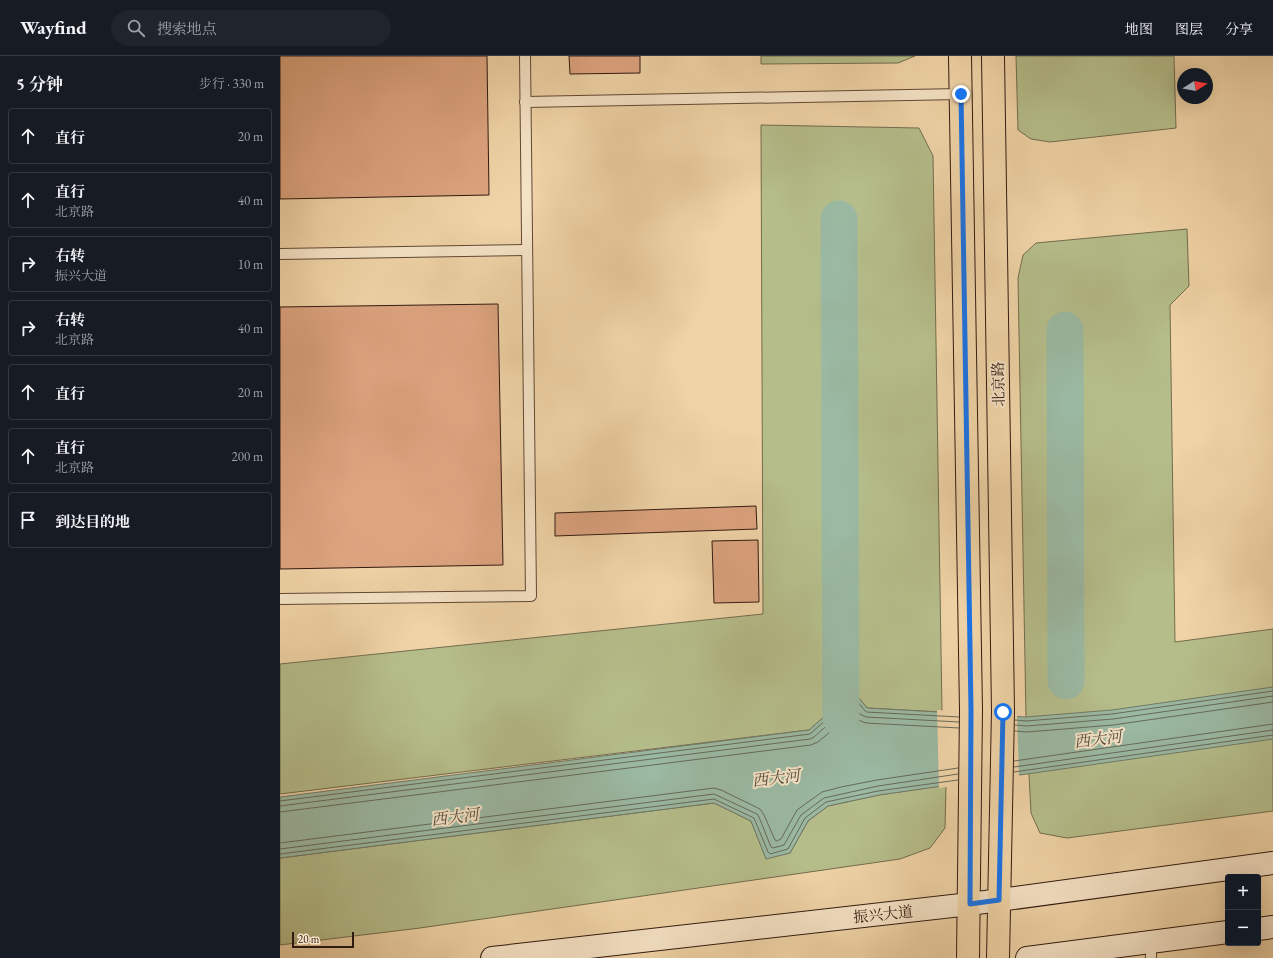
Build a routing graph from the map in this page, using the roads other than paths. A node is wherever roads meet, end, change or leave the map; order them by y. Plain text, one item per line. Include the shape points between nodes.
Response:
1 (525, 56) edge
2 (960, 56) edge
3 (993, 56) edge
4 (961, 94) junction
5 (525, 102) junction
6 (527, 250) junction
7 (280, 254) edge
8 (280, 599) edge
9 (1273, 863) edge
10 (999, 900) junction
11 (970, 904) junction
12 (1273, 927) edge
13 (1261, 929) edge
14 (1225, 933) edge
15 (1151, 950) edge
16 (492, 958) edge
17 (968, 958) edge
18 (998, 958) edge
19 (1027, 958) edge

1 - 5 lane
2 - 4 main road
3 - 10 main road, 北京路 via 1003,712
4 - 5 lane
4 - 11 main road via 971,710
5 - 6 lane
6 - 7 lane
6 - 8 lane via 531,596
9 - 10 main road, 振兴大道
10 - 11 main road, 振兴大道
10 - 18 main road
11 - 16 main road, 振兴大道
11 - 17 main road
12 - 13 main road
14 - 15 main road
15 - 19 main road

